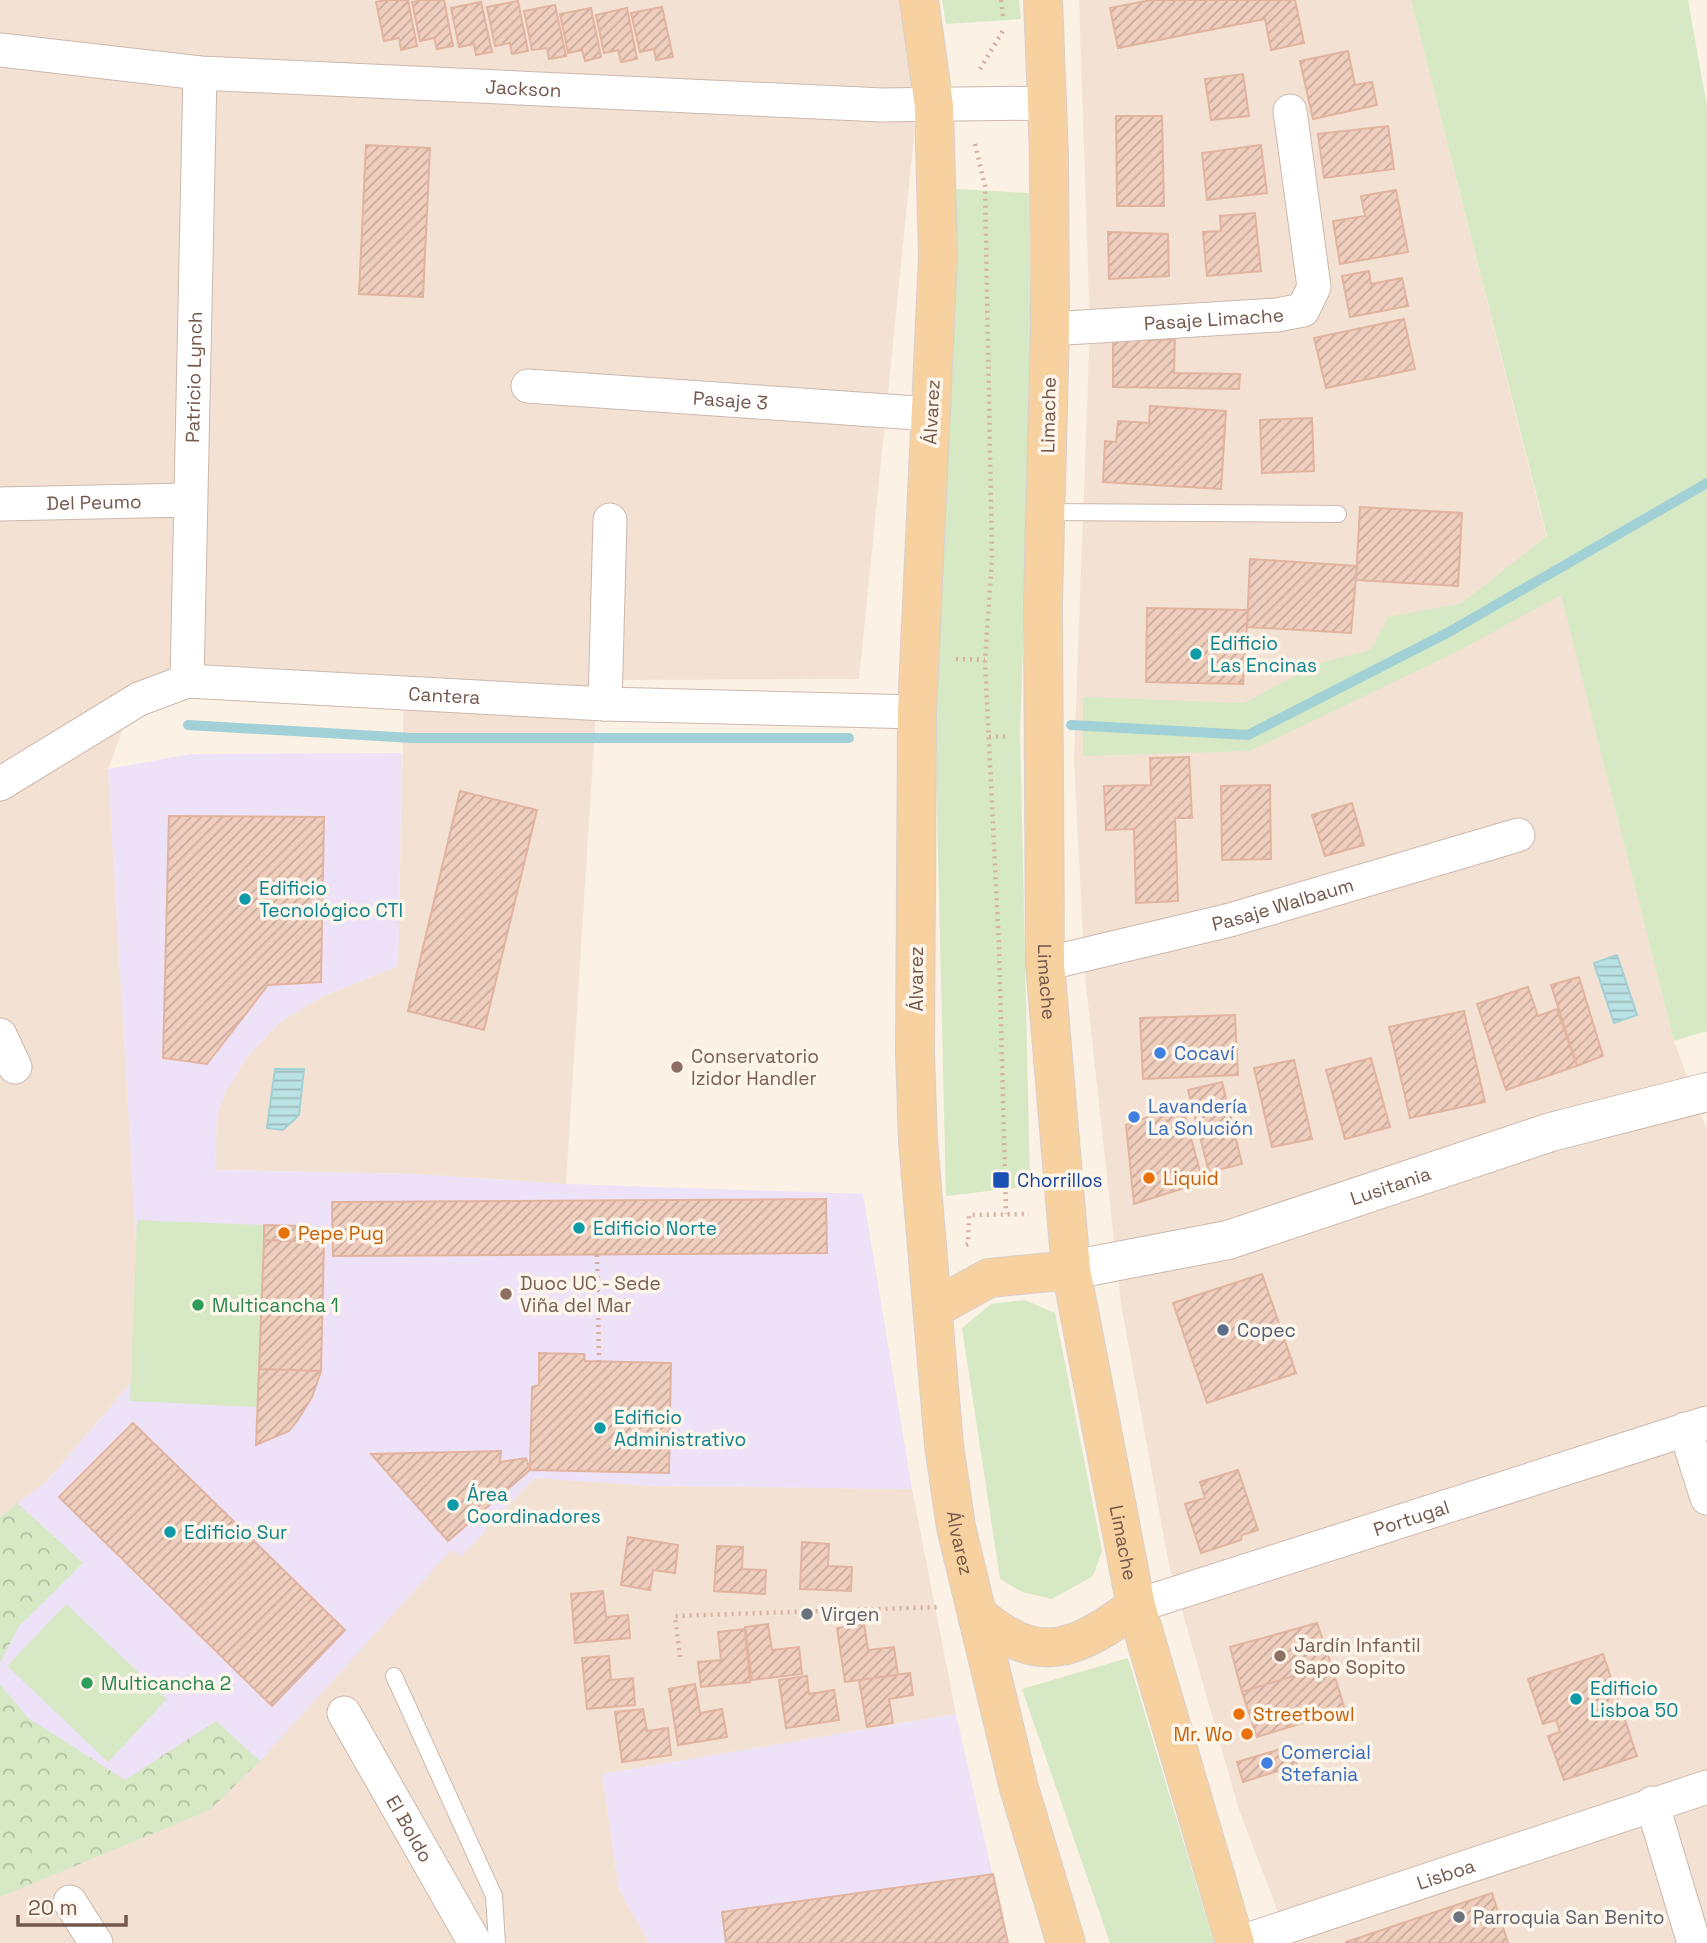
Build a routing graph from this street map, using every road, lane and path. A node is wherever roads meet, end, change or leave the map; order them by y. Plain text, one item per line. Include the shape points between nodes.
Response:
1 (919, 0) edge
2 (1001, 0) edge
3 (1043, 0) edge
4 (0, 50) edge
5 (200, 73) junction
6 (1049, 103) junction
7 (971, 105) junction
8 (934, 106) junction
9 (1290, 111) dead end
10 (1050, 329) junction
11 (528, 386) dead end
12 (931, 414) junction
13 (189, 500) junction
14 (0, 504) edge
15 (1046, 512) junction
16 (1338, 513) dead end
17 (610, 520) dead end
18 (187, 681) junction
19 (606, 704) junction
20 (917, 712) junction
21 (0, 784) edge
22 (1518, 835) dead end
23 (1045, 964) junction
24 (0, 1035) edge
25 (15, 1067) dead end
26 (1694, 1096) edge
27 (1006, 1214) dead end
28 (597, 1255) dead end
29 (1071, 1270) junction
30 (933, 1309) junction
31 (599, 1362) dead end
32 (1696, 1426) edge
33 (1707, 1498) edge
34 (1136, 1606) junction
35 (976, 1610) junction
36 (680, 1657) dead end
37 (394, 1676) dead end
38 (344, 1713) dead end
39 (1707, 1787) edge
40 (1652, 1803) junction
41 (70, 1902) dead end
42 (96, 1943) edge
43 (475, 1943) edge
44 (497, 1943) edge
45 (1066, 1943) edge
46 (1237, 1943) edge
47 (1694, 1943) edge

1 - 8 main road, Álvarez
2 - 7 path via 1005,31 971,83
3 - 6 main road, Limache
4 - 5 street, Jackson
5 - 8 street, Jackson
5 - 13 street, Patricio Lynch
6 - 7 street, Jackson
6 - 10 main road, Limache
7 - 8 street, Jackson
7 - 27 path via 971,127 985,186 992,559 985,660
8 - 12 main road, Álvarez via 938,256
9 - 10 street, Pasaje Limache via 1314,287 1303,310 1277,316
10 - 15 main road, Limache
11 - 12 street, Pasaje 3
12 - 20 main road, Álvarez
13 - 14 street, Del Peumo
13 - 18 street, Patricio Lynch
15 - 16 lane
15 - 23 main road, Limache
17 - 19 street
18 - 19 street, Cantera
18 - 21 street, Cantera via 139,698
19 - 20 street, Cantera
20 - 30 main road, Álvarez via 915,1054
22 - 23 street, Pasaje Walbaum via 1230,920
23 - 29 main road, Limache
24 - 25 street
26 - 29 street, Lusitania via 1551,1132 1228,1240
28 - 31 path
29 - 30 main road via 989,1278
29 - 34 main road, Limache
30 - 35 main road, Álvarez via 946,1459
32 - 33 street, Portugal
32 - 34 street, Portugal
34 - 35 main road via 1097,1634 1055,1647 1020,1644 998,1632
34 - 46 main road, Limache
35 - 36 path via 675,1616
35 - 45 main road, Álvarez via 1019,1788
37 - 44 lane via 494,1896
38 - 43 street, El Boldo
39 - 40 street, Lisboa
40 - 46 street, Lisboa
40 - 47 street
41 - 42 street

